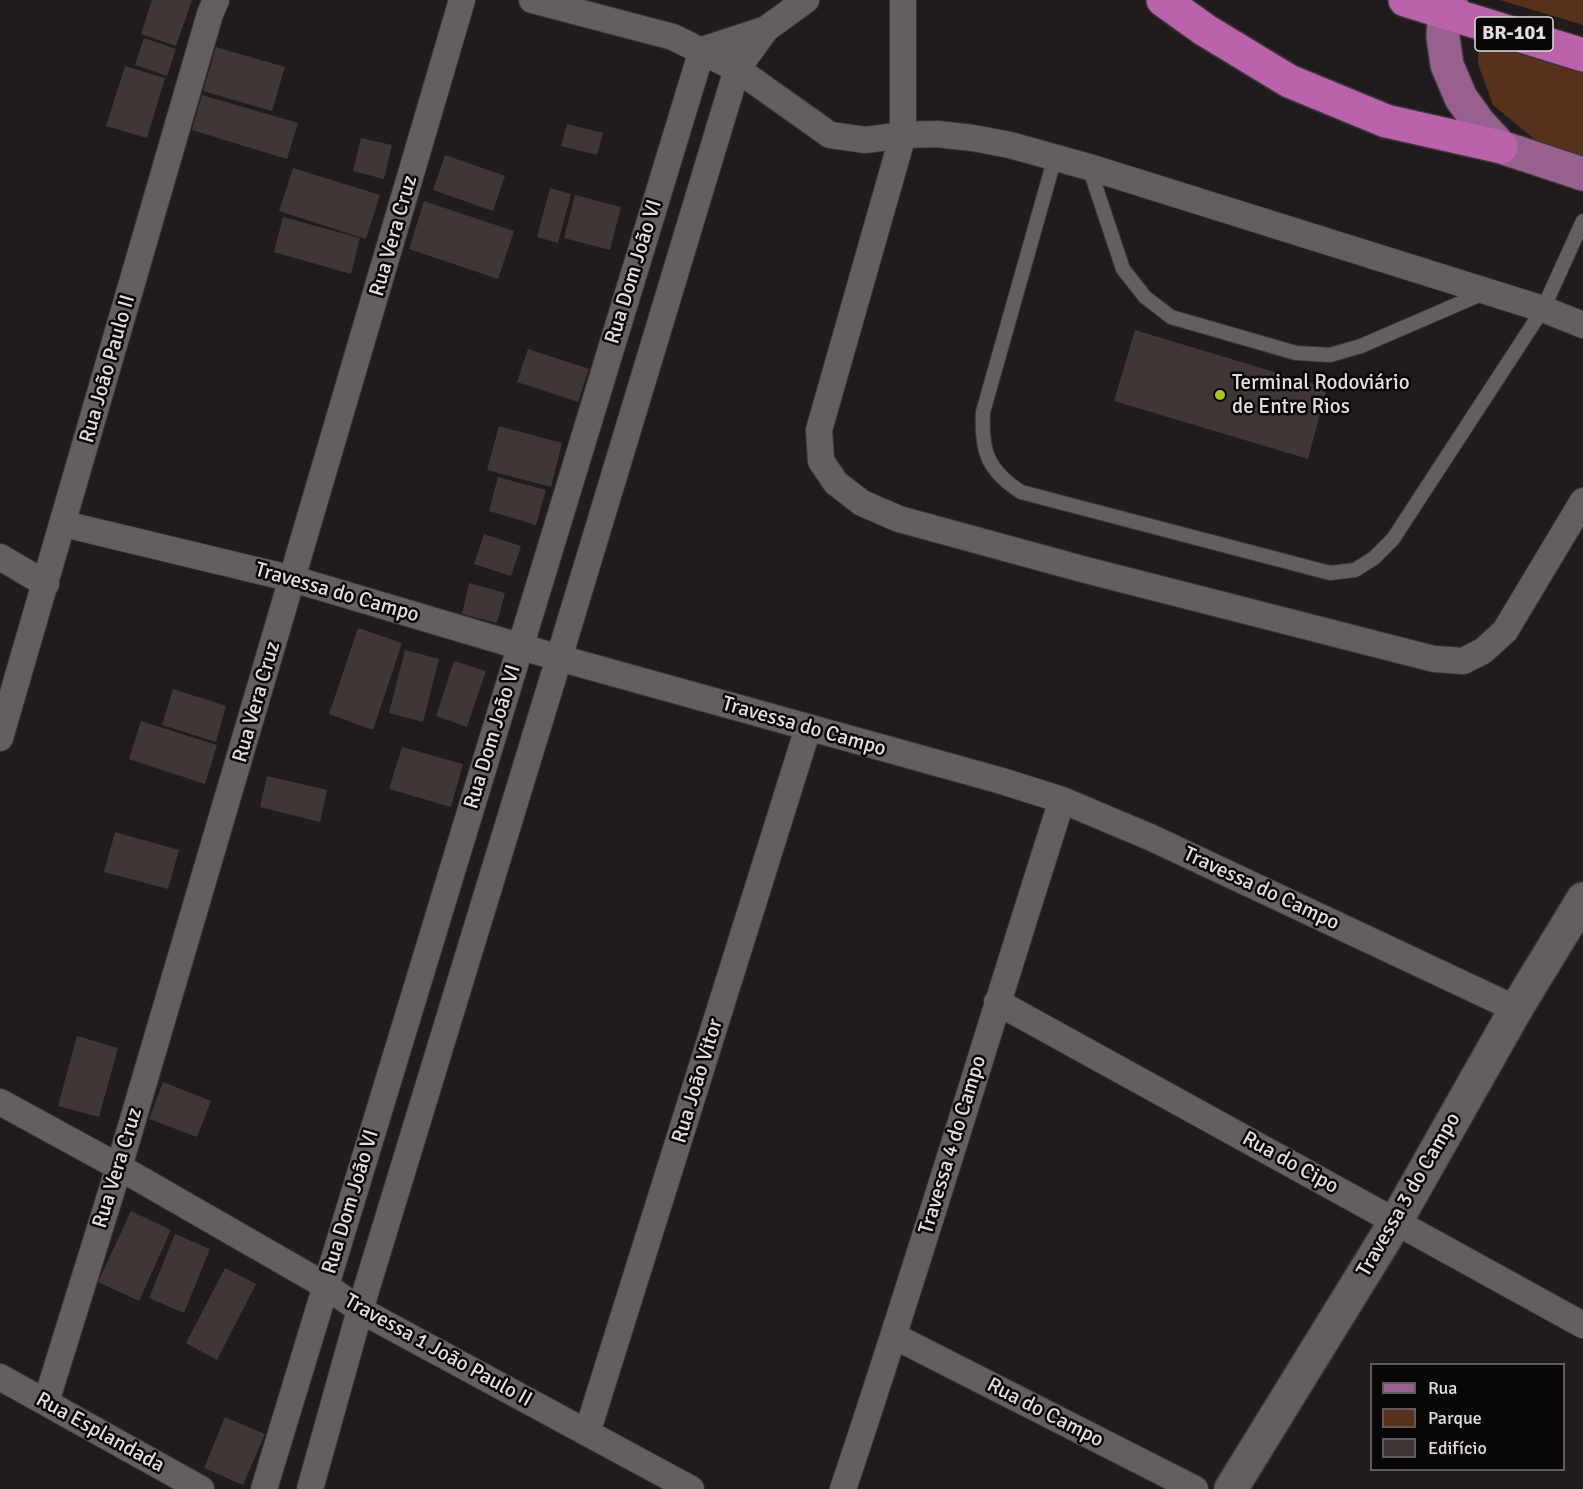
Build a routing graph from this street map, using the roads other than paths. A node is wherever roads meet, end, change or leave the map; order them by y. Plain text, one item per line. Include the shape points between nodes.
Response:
1 (216, 0) edge
2 (462, 0) edge
3 (532, 0) edge
4 (806, 0) edge
5 (903, 0) edge
6 (1163, 0) edge
7 (1405, 0) edge
8 (1448, 6) edge
9 (766, 29) junction
10 (702, 50) junction
11 (1583, 55) edge
12 (737, 69) junction
13 (903, 135) junction
14 (1501, 147) junction
15 (1055, 157) junction
16 (1089, 167) junction
17 (1583, 174) edge
18 (1583, 221) edge
19 (1487, 292) junction
20 (1543, 309) junction
21 (1583, 325) edge
22 (1583, 501) edge
23 (64, 524) junction
24 (0, 557) edge
25 (293, 579) junction
26 (46, 584) junction
27 (520, 647) junction
28 (559, 658) junction
29 (808, 728) junction
30 (0, 738) edge
31 (1062, 800) junction
32 (1583, 899) edge
33 (997, 1002) junction
34 (1516, 1009) junction
35 (0, 1102) edge
36 (119, 1167) junction
37 (1396, 1221) junction
38 (326, 1286) junction
39 (360, 1310) junction
40 (1583, 1325) edge
41 (894, 1336) junction
42 (0, 1377) edge
43 (46, 1402) junction
44 (587, 1433) junction
45 (201, 1489) edge
46 (264, 1489) edge
47 (310, 1489) edge
48 (691, 1489) edge
49 (843, 1489) edge
50 (1195, 1489) edge
51 (1231, 1489) edge

1 - 23 street, Rua João Paulo II
2 - 25 street, Rua Vera Cruz
3 - 10 street via 673,37
4 - 9 street, Rua Dom João VI
5 - 13 street
6 - 14 highway via 1288,81 1386,121
7 - 8 highway, BR-101
8 - 11 highway, BR-101
8 - 14 main road via 1443,37 1447,65 1461,98
9 - 10 street, Rua Dom João VI
9 - 12 street, Rua Dom João VI
10 - 12 street
10 - 27 street, Rua Dom João VI
12 - 13 street via 830,135 866,140
12 - 28 street, Rua Dom João VI
13 - 15 street via 973,138
13 - 22 street via 819,430 821,461 836,483 862,503 899,519 1093,572 1434,659 1463,661 1483,651 1505,632
14 - 17 main road
15 - 16 street
15 - 20 lane via 983,412 982,437 989,461 1004,481 1021,492 1330,573 1354,570 1374,558 1393,539
16 - 19 street
16 - 19 lane via 1123,269 1145,297 1171,316 1296,353 1330,355 1361,346
18 - 20 lane
19 - 20 street
20 - 21 street
23 - 25 street, Travessa do Campo
23 - 26 street, Rua João Paulo II
24 - 26 street
25 - 27 street, Travessa do Campo
25 - 36 street, Rua Vera Cruz
26 - 30 street, Rua João Paulo II
27 - 28 street, Travessa do Campo
27 - 38 street, Rua Dom João VI
28 - 29 street, Travessa do Campo
28 - 39 street, Rua Dom João VI
29 - 31 street, Travessa do Campo
29 - 44 street, Rua João Vitor
31 - 33 street, Travessa 4 do Campo
31 - 34 street, Travessa do Campo via 1207,863
32 - 34 main road, Travessa 3 do Campo
33 - 37 street, Rua do Cipo
33 - 41 street, Travessa 4 do Campo
34 - 37 main road, Travessa 3 do Campo
35 - 36 street, Travessa 1 João Paulo II
36 - 38 street, Travessa 1 João Paulo II
36 - 43 street, Rua Vera Cruz
37 - 40 street, Rua do Cipo
37 - 51 main road, Travessa 3 do Campo
38 - 39 street, Travessa 1 João Paulo II
38 - 46 street, Rua Dom João VI
39 - 44 street, Travessa 1 João Paulo II
39 - 47 street, Rua Dom João VI
41 - 49 street, Travessa 4 do Campo
41 - 50 street, Rua do Campo
42 - 43 street, Rua Esplandada
43 - 45 street, Rua Esplandada
44 - 48 street, Travessa 1 João Paulo II

